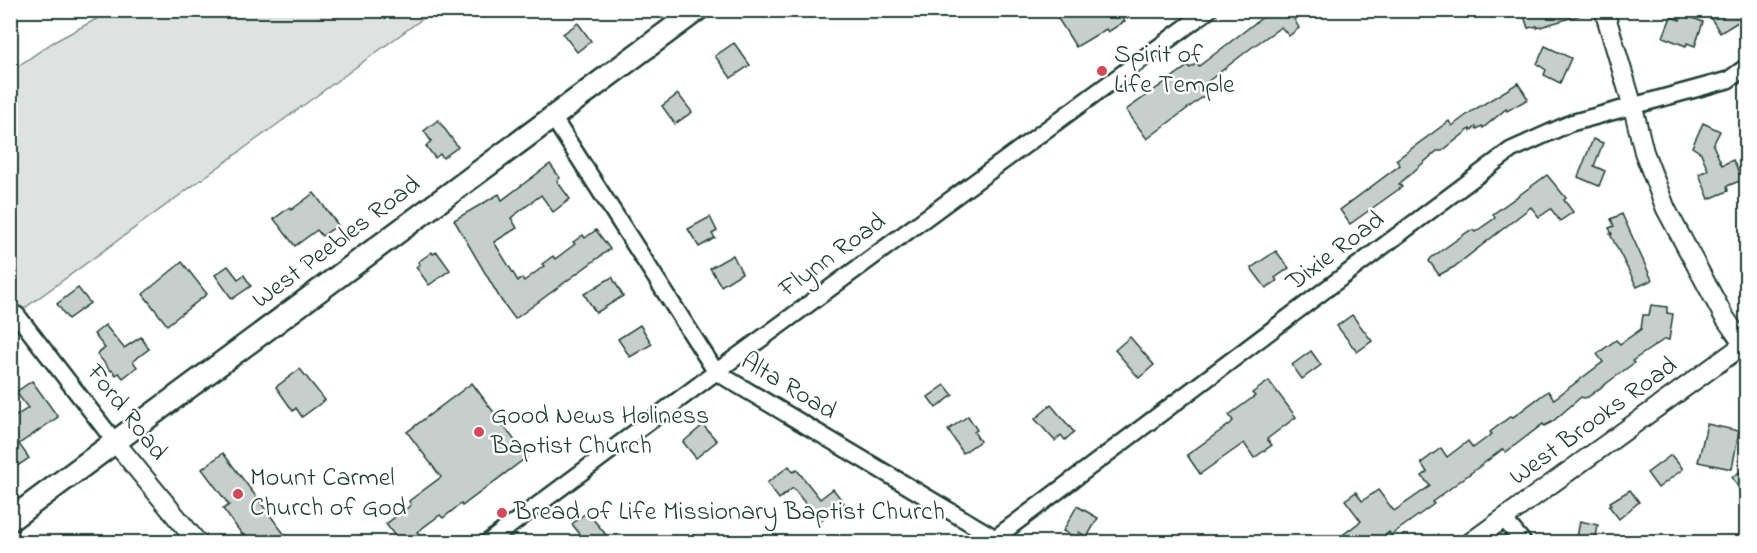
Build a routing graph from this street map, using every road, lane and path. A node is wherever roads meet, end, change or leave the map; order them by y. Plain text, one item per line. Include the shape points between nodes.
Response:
1 (697, 10) edge
2 (1209, 10) edge
3 (1604, 10) edge
4 (1746, 67) edge
5 (1633, 107) junction
6 (552, 116) junction
7 (17, 315) dead end
8 (1746, 345) edge
9 (716, 372) junction
10 (116, 442) junction
11 (1504, 519) junction
12 (10, 520) edge
13 (996, 541) edge
14 (197, 543) edge
15 (488, 543) edge
16 (1471, 543) edge
17 (1523, 543) edge

1 - 6 main road, West Peebles Road
2 - 9 street, Flynn Road
3 - 5 street
4 - 5 street, Dixie Road via 1728,80
5 - 8 street via 1644,152 1666,209 1723,315
5 - 13 street, Dixie Road via 1571,123 1511,150
6 - 9 street, Alta Road
6 - 10 main road, West Peebles Road
7 - 10 street, Ford Road
8 - 11 street, West Brooks Road
9 - 13 street, Alta Road
9 - 15 street, Flynn Road
10 - 12 main road, West Peebles Road
10 - 14 street, Ford Road
11 - 16 street, West Brooks Road
11 - 17 street

